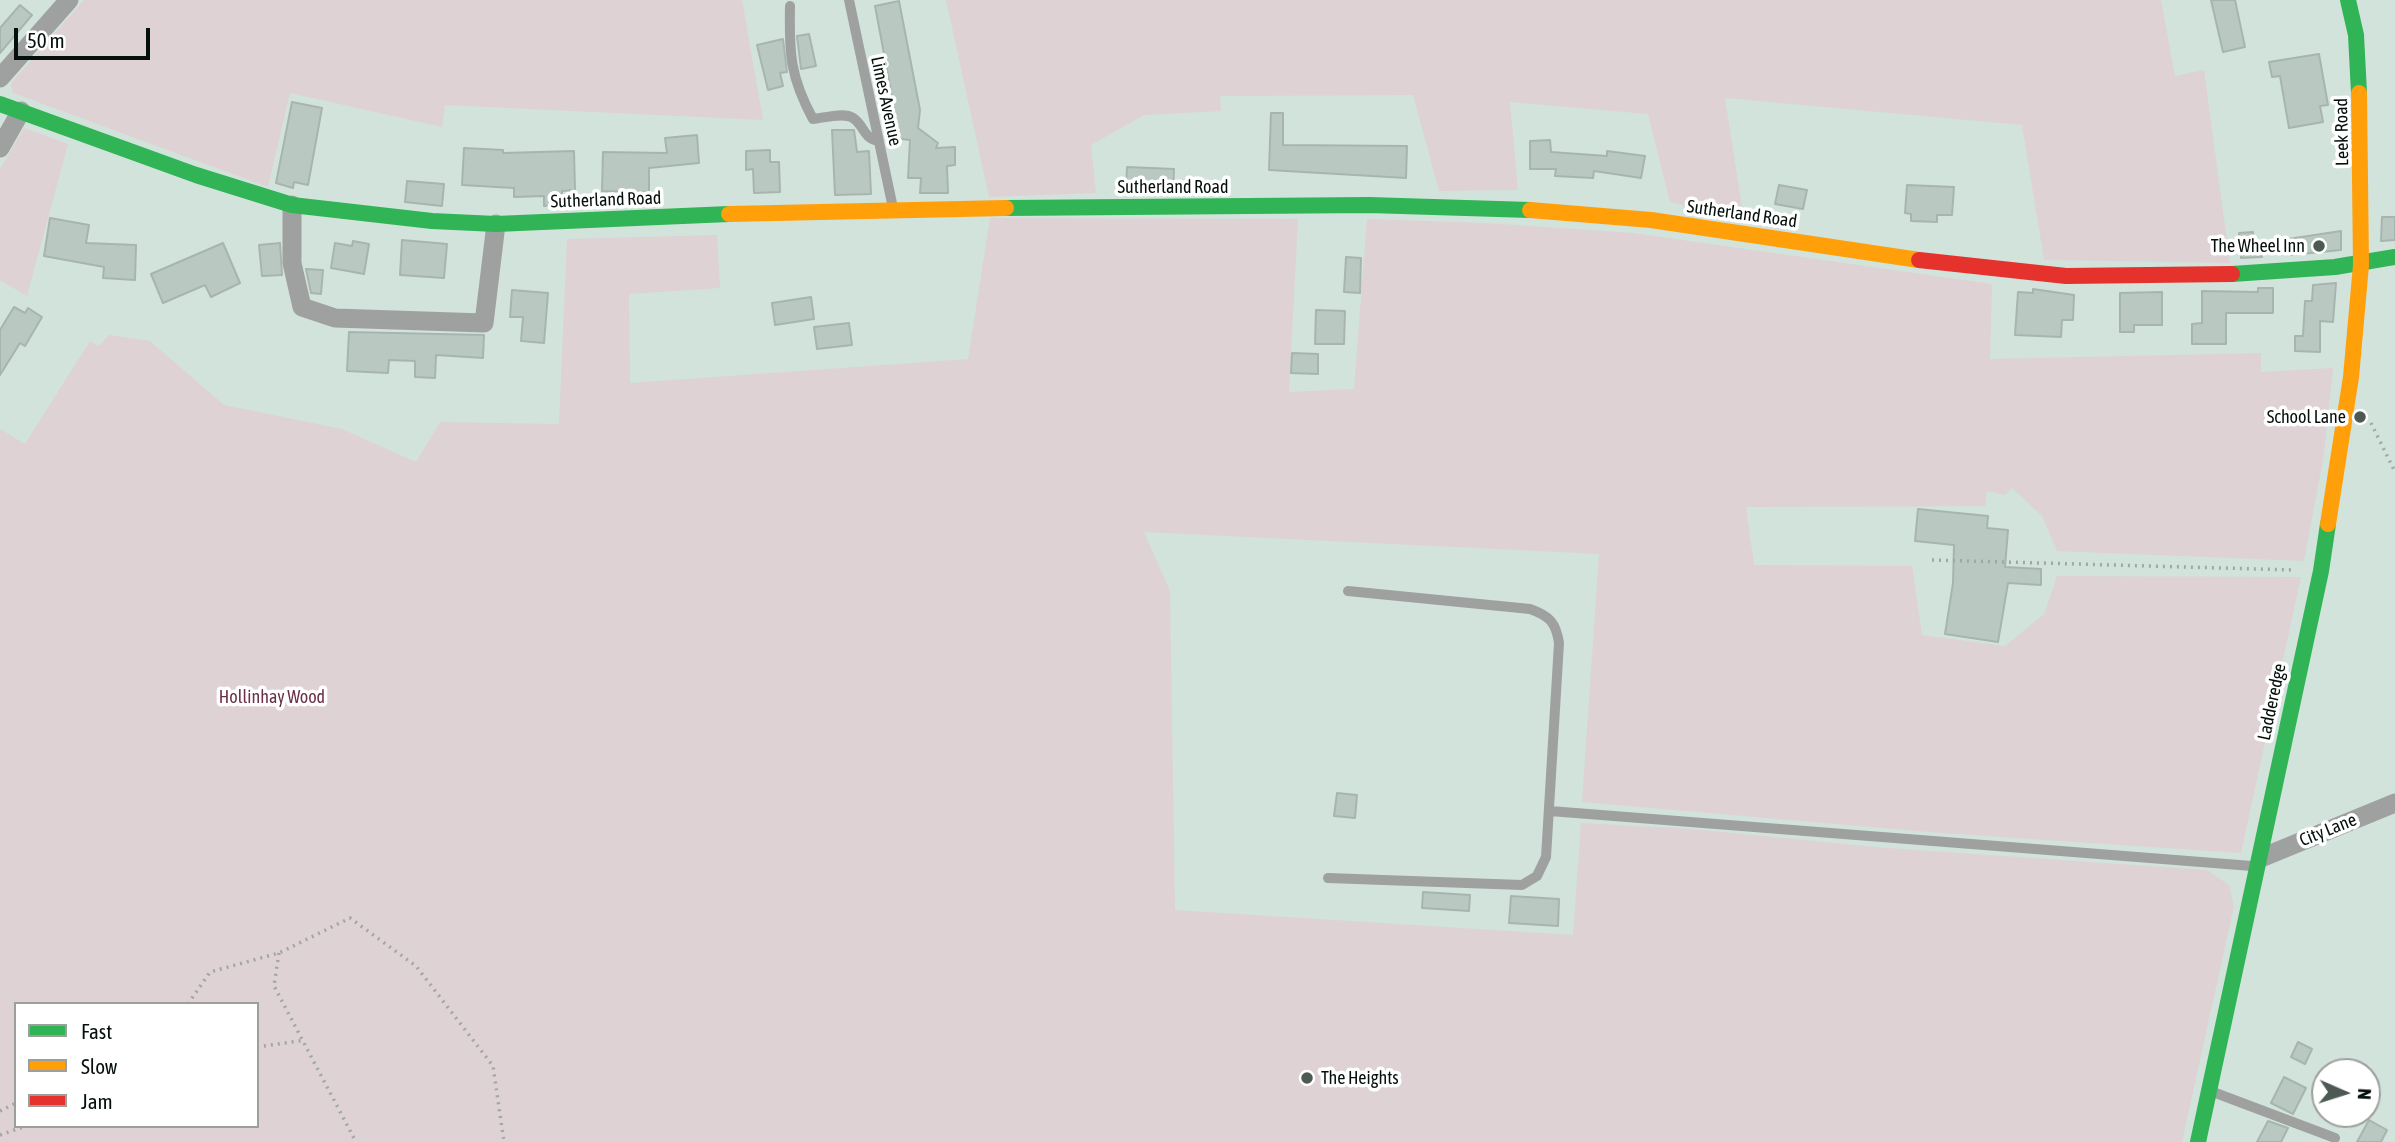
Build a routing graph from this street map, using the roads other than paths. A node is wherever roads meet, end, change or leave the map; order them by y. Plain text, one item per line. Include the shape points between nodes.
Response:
1 (69, 0) edge
2 (849, 0) edge
3 (2348, 0) edge
4 (790, 6) dead end
5 (0, 78) edge
6 (0, 104) edge
7 (21, 111) junction
8 (878, 141) junction
9 (0, 148) edge
10 (292, 205) junction
11 (893, 209) junction
12 (496, 224) junction
13 (2395, 257) edge
14 (2361, 265) junction
15 (1348, 591) dead end
16 (2395, 803) edge
17 (1550, 811) junction
18 (2260, 862) junction
19 (1328, 878) dead end
20 (2210, 1090) junction
21 (2335, 1138) dead end
22 (2198, 1142) edge

1 - 5 street
2 - 8 lane, Limes Avenue
3 - 14 main road, Leek Road via 2360,91
4 - 8 lane via 789,45 796,87 813,118 854,118 866,137
6 - 7 main road, Sutherland Road
7 - 9 street
7 - 10 main road, Sutherland Road
8 - 11 lane, Limes Avenue
10 - 12 main road, Sutherland Road
10 - 12 street via 292,262 302,307 335,318 484,323
11 - 12 main road, Sutherland Road
11 - 14 main road, Sutherland Road via 1522,209 1728,230 2046,274 2180,276
13 - 14 main road
14 - 18 main road, Ladderedge via 2348,400 2321,571
15 - 17 lane via 1530,609 1547,615 1557,627 1559,643
16 - 18 street, City Lane
17 - 18 lane
17 - 19 lane via 1546,858 1537,876 1522,885
18 - 20 main road, Ladderedge
20 - 21 lane
20 - 22 main road, Ladderedge

